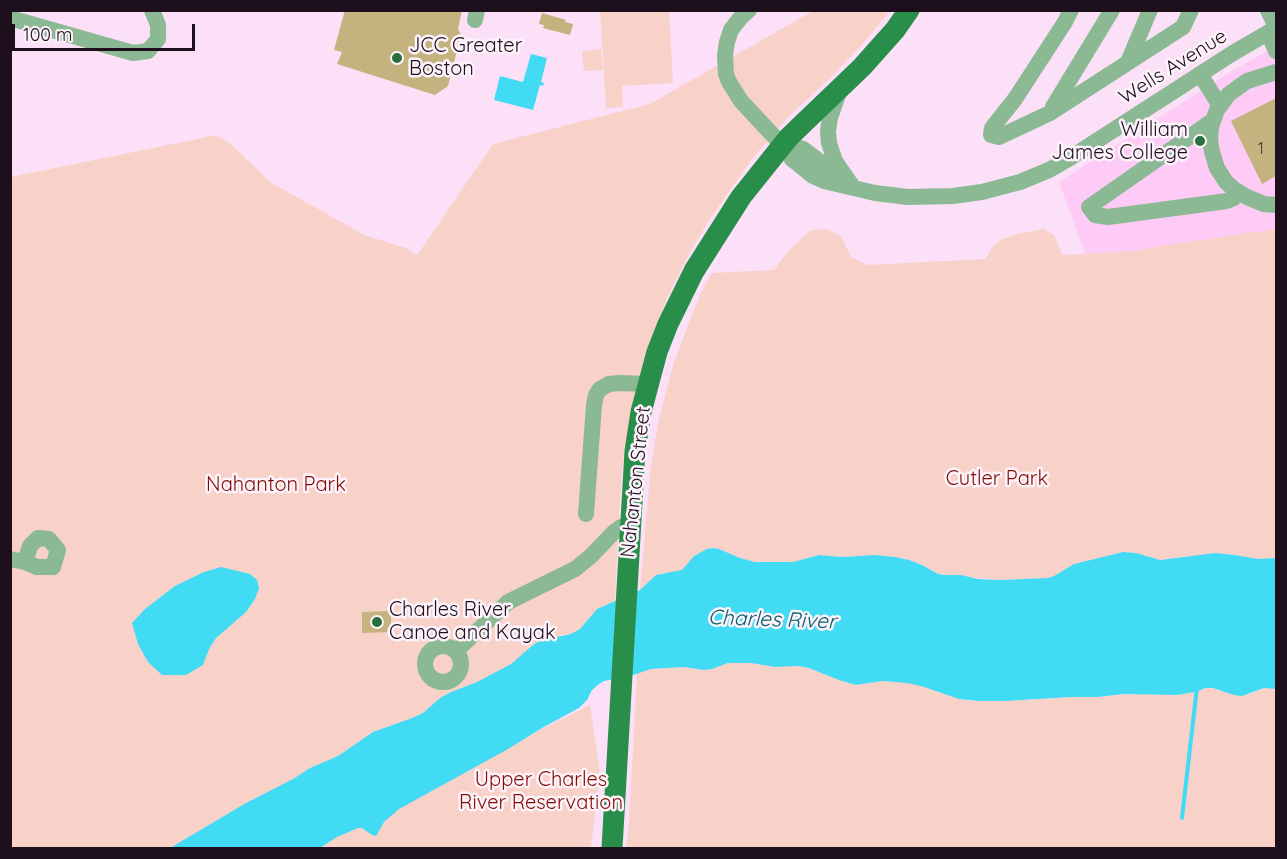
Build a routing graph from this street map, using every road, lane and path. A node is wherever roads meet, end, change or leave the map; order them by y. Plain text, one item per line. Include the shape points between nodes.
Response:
1 (152, 10) edge
2 (749, 10) edge
3 (909, 10) edge
4 (1071, 10) edge
5 (1112, 10) edge
6 (1150, 10) edge
7 (1191, 10) edge
8 (1268, 10) edge
9 (10, 18) edge
10 (1274, 30) edge
11 (1276, 51) edge
12 (1128, 63) junction
13 (1276, 72) edge
14 (1200, 74) junction
15 (841, 89) junction
16 (1220, 106) junction
17 (1050, 113) junction
18 (1212, 121) junction
19 (782, 145) junction
20 (853, 187) junction
21 (1239, 192) junction
22 (1276, 205) edge
23 (648, 384) junction
24 (586, 514) dead end
25 (630, 524) junction
26 (456, 651) dead end
27 (612, 849) edge

1 - 9 street via 158,39 148,51 133,53
2 - 19 street via 729,36 726,74 741,101
3 - 15 main road, Nahanton Street
4 - 17 street via 992,128 992,135 999,137
5 - 17 street
6 - 12 street
7 - 12 street via 1183,27
8 - 10 street
10 - 11 street
10 - 14 street, Wells Avenue
12 - 17 street
13 - 16 street via 1242,83
14 - 16 street
14 - 20 street, Wells Avenue via 1065,161 1011,185 930,198
15 - 19 main road, Nahanton Street
15 - 20 street via 832,110 828,137 835,161
16 - 18 street
18 - 21 street via 1213,158 1226,182
18 - 21 street via 1089,207 1095,215 1108,217 1224,202
19 - 20 street, Wells Avenue via 804,149
19 - 23 main road, Nahanton Street via 741,197 694,271 668,324
21 - 22 street via 1258,202
23 - 24 street via 609,384 596,396
23 - 25 main road, Nahanton Street via 636,444
25 - 26 street via 613,533 575,569 508,602
25 - 27 main road, Nahanton Street

